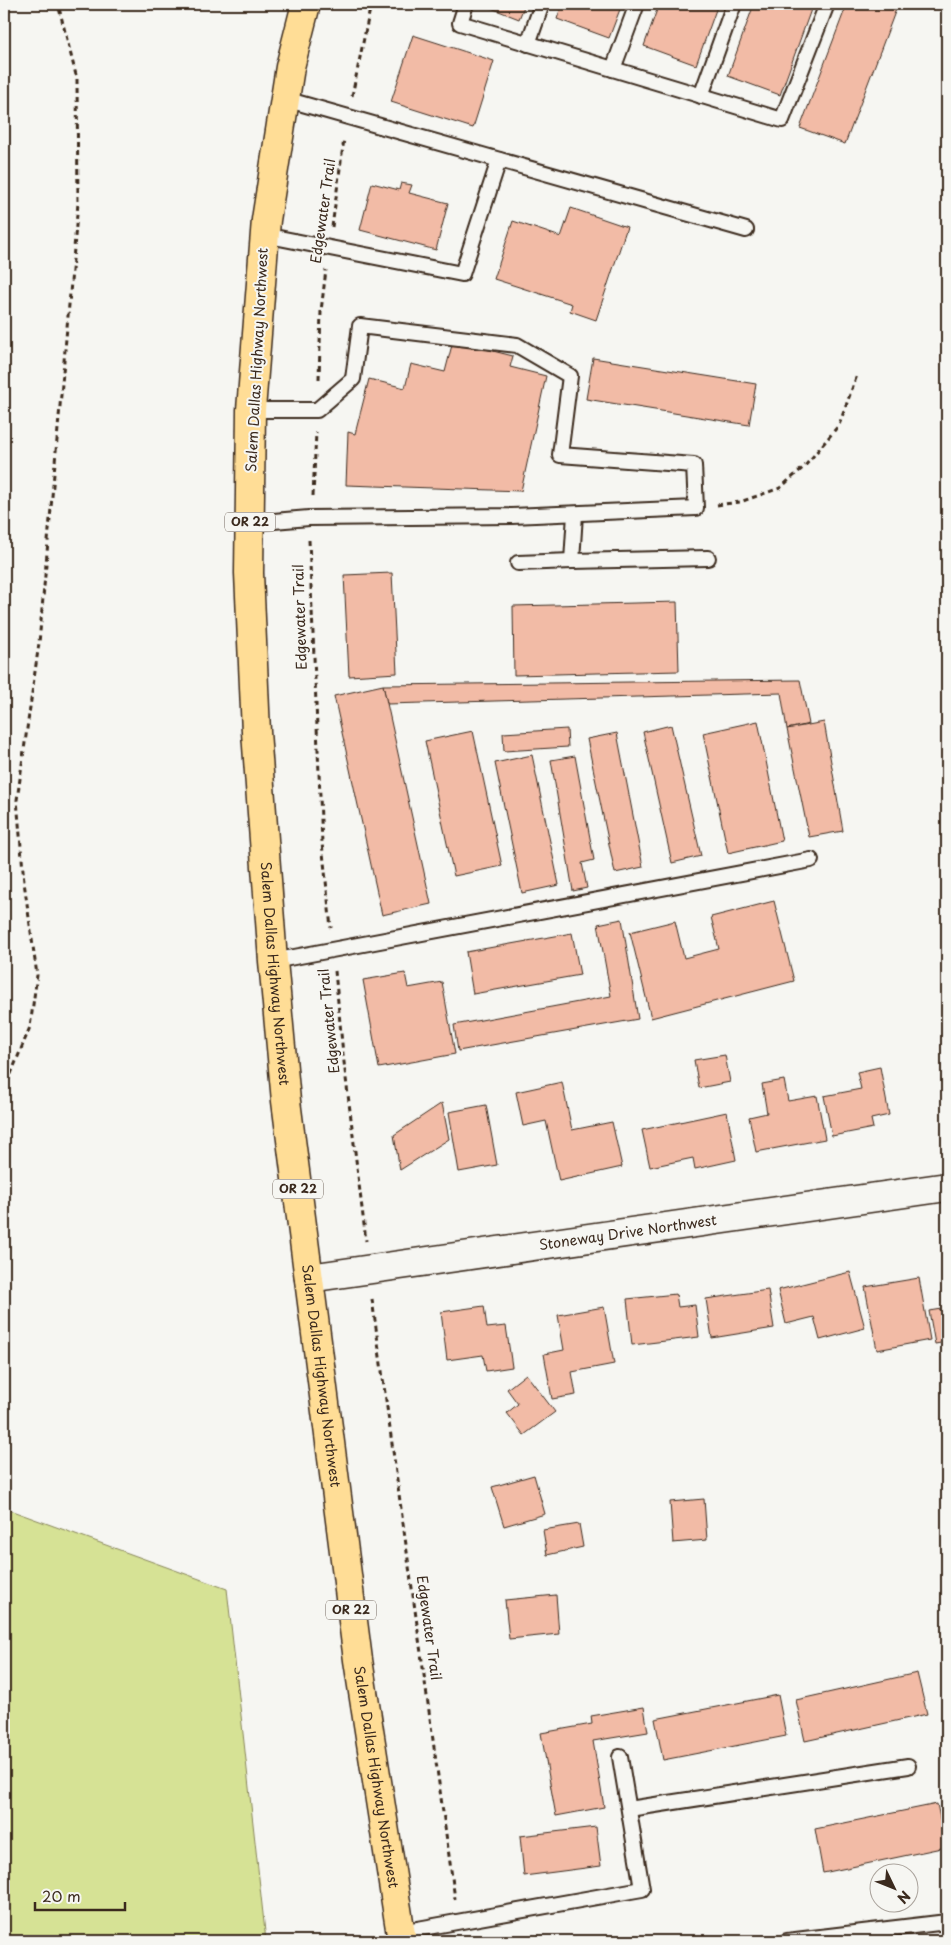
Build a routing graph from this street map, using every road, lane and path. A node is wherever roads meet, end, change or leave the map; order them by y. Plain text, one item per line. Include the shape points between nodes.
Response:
1 (58, 4) edge
2 (306, 4) edge
3 (372, 4) edge
4 (466, 4) edge
5 (542, 4) edge
6 (637, 4) edge
7 (734, 4) edge
8 (827, 4) edge
9 (528, 44) junction
10 (613, 69) junction
11 (701, 96) junction
12 (285, 99) junction
13 (348, 117) junction
14 (500, 160) junction
15 (746, 230) dead end
16 (264, 235) junction
17 (329, 248) junction
18 (857, 375) dead end
19 (251, 410) junction
20 (317, 410) junction
21 (696, 508) junction
22 (575, 514) junction
23 (309, 518) junction
24 (250, 523) junction
25 (708, 558) dead end
26 (572, 561) junction
27 (518, 563) dead end
28 (812, 860) dead end
29 (333, 949) junction
30 (273, 961) junction
31 (4, 1092) edge
32 (947, 1187) edge
33 (365, 1231) dead end
34 (309, 1278) junction
35 (375, 1318) dead end
36 (620, 1757) dead end
37 (908, 1766) dead end
38 (629, 1809) junction
39 (458, 1922) junction
40 (947, 1922) edge
41 (401, 1937) edge
42 (787, 1941) edge

1 - 31 path via 77,78 78,204 39,643 17,800 37,975 30,1027
2 - 12 highway, Salem Dallas Highway Northwest / OR 22
3 - 13 path, Edgewater Trail
4 - 9 lane via 460,23
5 - 9 lane
6 - 10 lane
7 - 11 lane
8 - 11 lane via 782,120
9 - 10 lane
10 - 11 lane
12 - 13 lane
12 - 16 highway, Salem Dallas Highway Northwest / OR 22
13 - 14 lane
13 - 17 path, Edgewater Trail
14 - 15 lane
14 - 17 lane via 462,274
16 - 17 lane
16 - 19 highway, Salem Dallas Highway Northwest / OR 22
17 - 20 path, Edgewater Trail via 321,311
18 - 21 path via 839,425 805,466 780,488 740,502
19 - 20 lane
19 - 24 highway, Salem Dallas Highway Northwest / OR 22
20 - 21 lane via 353,379 360,326 517,345 570,376 560,454 694,464
20 - 23 path, Edgewater Trail via 313,500
21 - 22 lane
22 - 23 lane
22 - 26 lane
23 - 24 lane
23 - 29 path, Edgewater Trail via 322,843
24 - 30 highway, Salem Dallas Highway Northwest / OR 22 via 256,732
25 - 26 lane
26 - 27 lane
28 - 29 lane
29 - 30 lane
29 - 33 path, Edgewater Trail
30 - 34 highway, Salem Dallas Highway Northwest / OR 22 via 286,1101
32 - 34 street, Stoneway Drive Northwest
34 - 41 highway, Salem Dallas Highway Northwest / OR 22 via 358,1660
35 - 39 path, Edgewater Trail
36 - 38 lane
37 - 38 lane
38 - 39 lane via 642,1889
39 - 41 lane
40 - 42 lane

